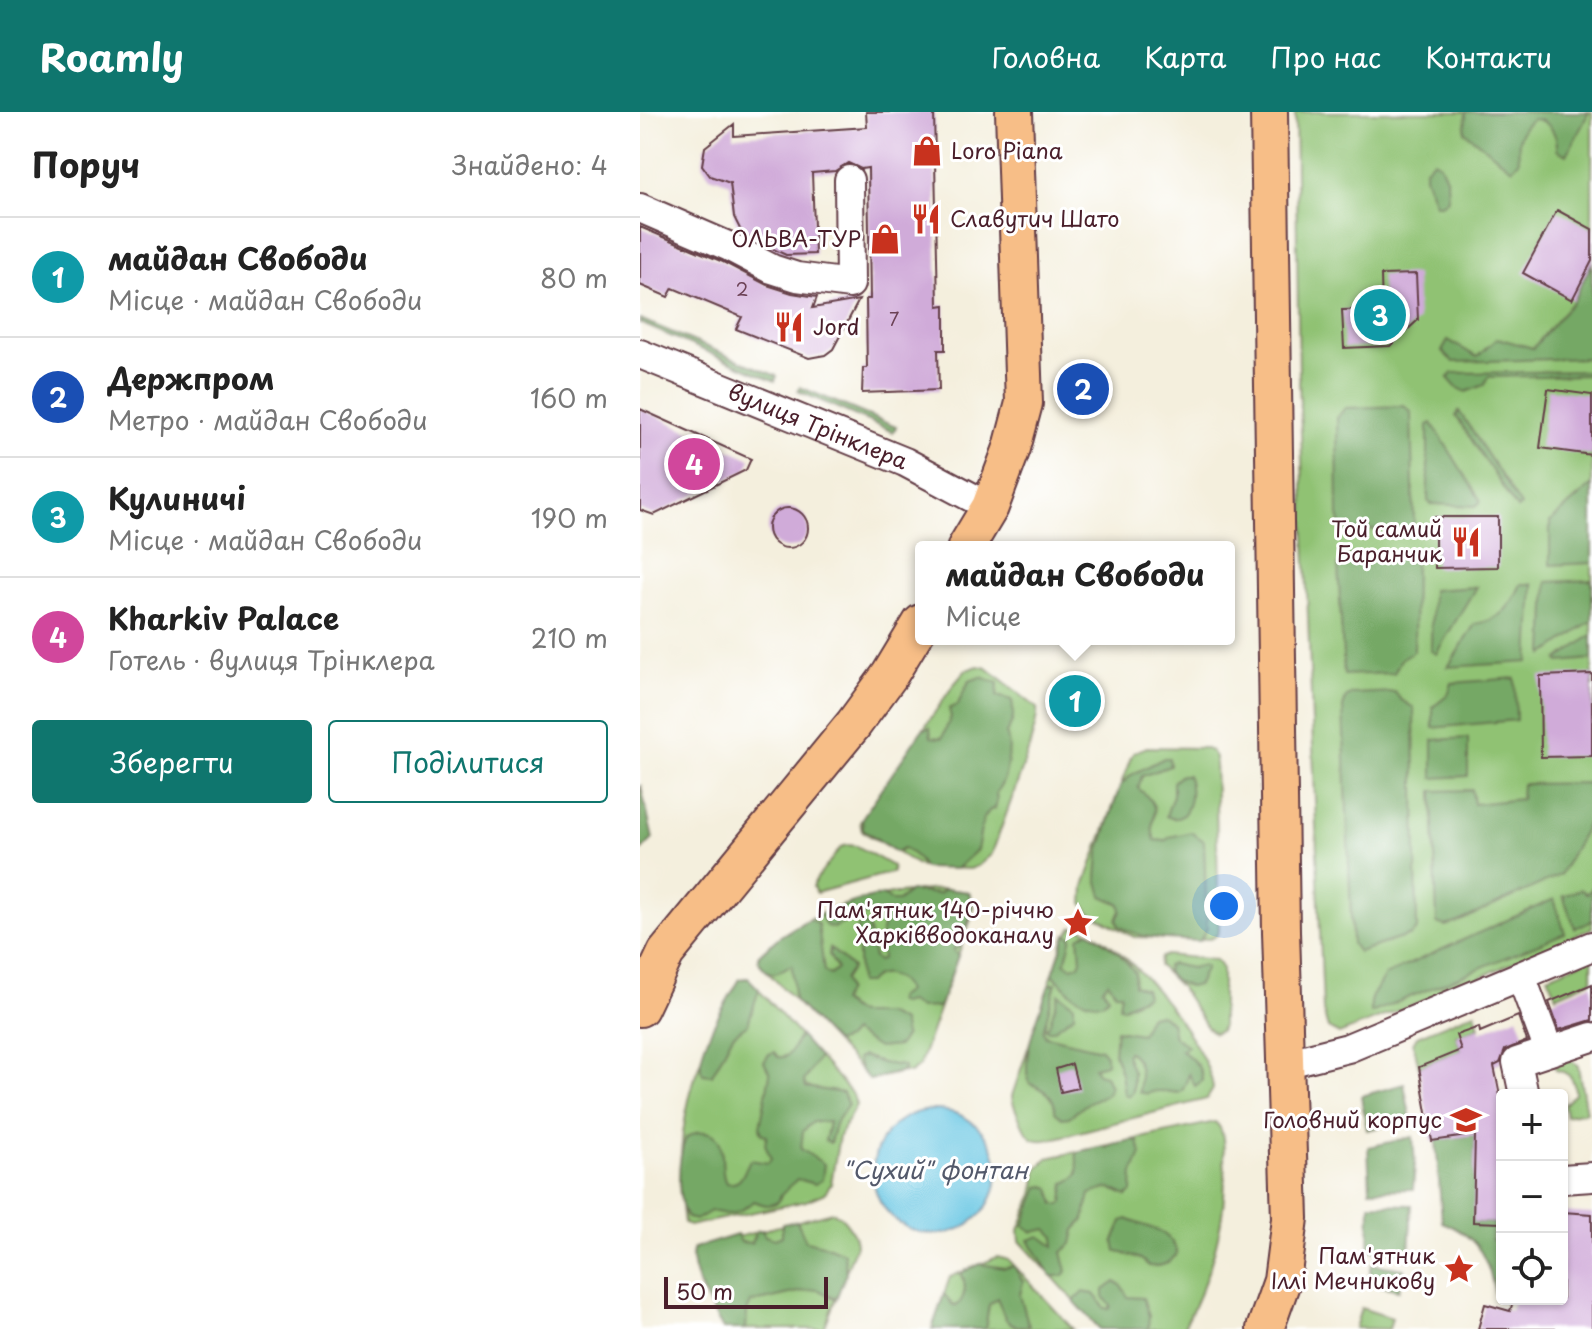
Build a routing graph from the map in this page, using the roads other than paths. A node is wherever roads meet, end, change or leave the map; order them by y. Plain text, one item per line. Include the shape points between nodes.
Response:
1 (1014, 112) edge
2 (1269, 112) edge
3 (849, 180) dead end
4 (640, 208) edge
5 (640, 354) edge
6 (990, 507) junction
7 (970, 541) edge
8 (915, 633) edge
9 (1592, 946) edge
10 (1521, 976) junction
11 (640, 1008) edge
12 (1592, 1037) edge
13 (1549, 1051) junction
14 (1284, 1064) junction
15 (1523, 1089) edge
16 (1592, 1177) edge
17 (1568, 1179) edge
18 (1265, 1329) edge

1 - 6 main road via 1024,403
2 - 14 main road
3 - 4 street via 850,284 772,269
5 - 6 street, вулиця Трінклера via 905,462
6 - 7 main road
8 - 11 main road via 853,725 666,953
9 - 10 street
10 - 13 street
10 - 14 street via 1348,1048
12 - 13 street
13 - 15 street via 1517,1062
14 - 18 main road via 1290,1218 1282,1281
16 - 17 street

